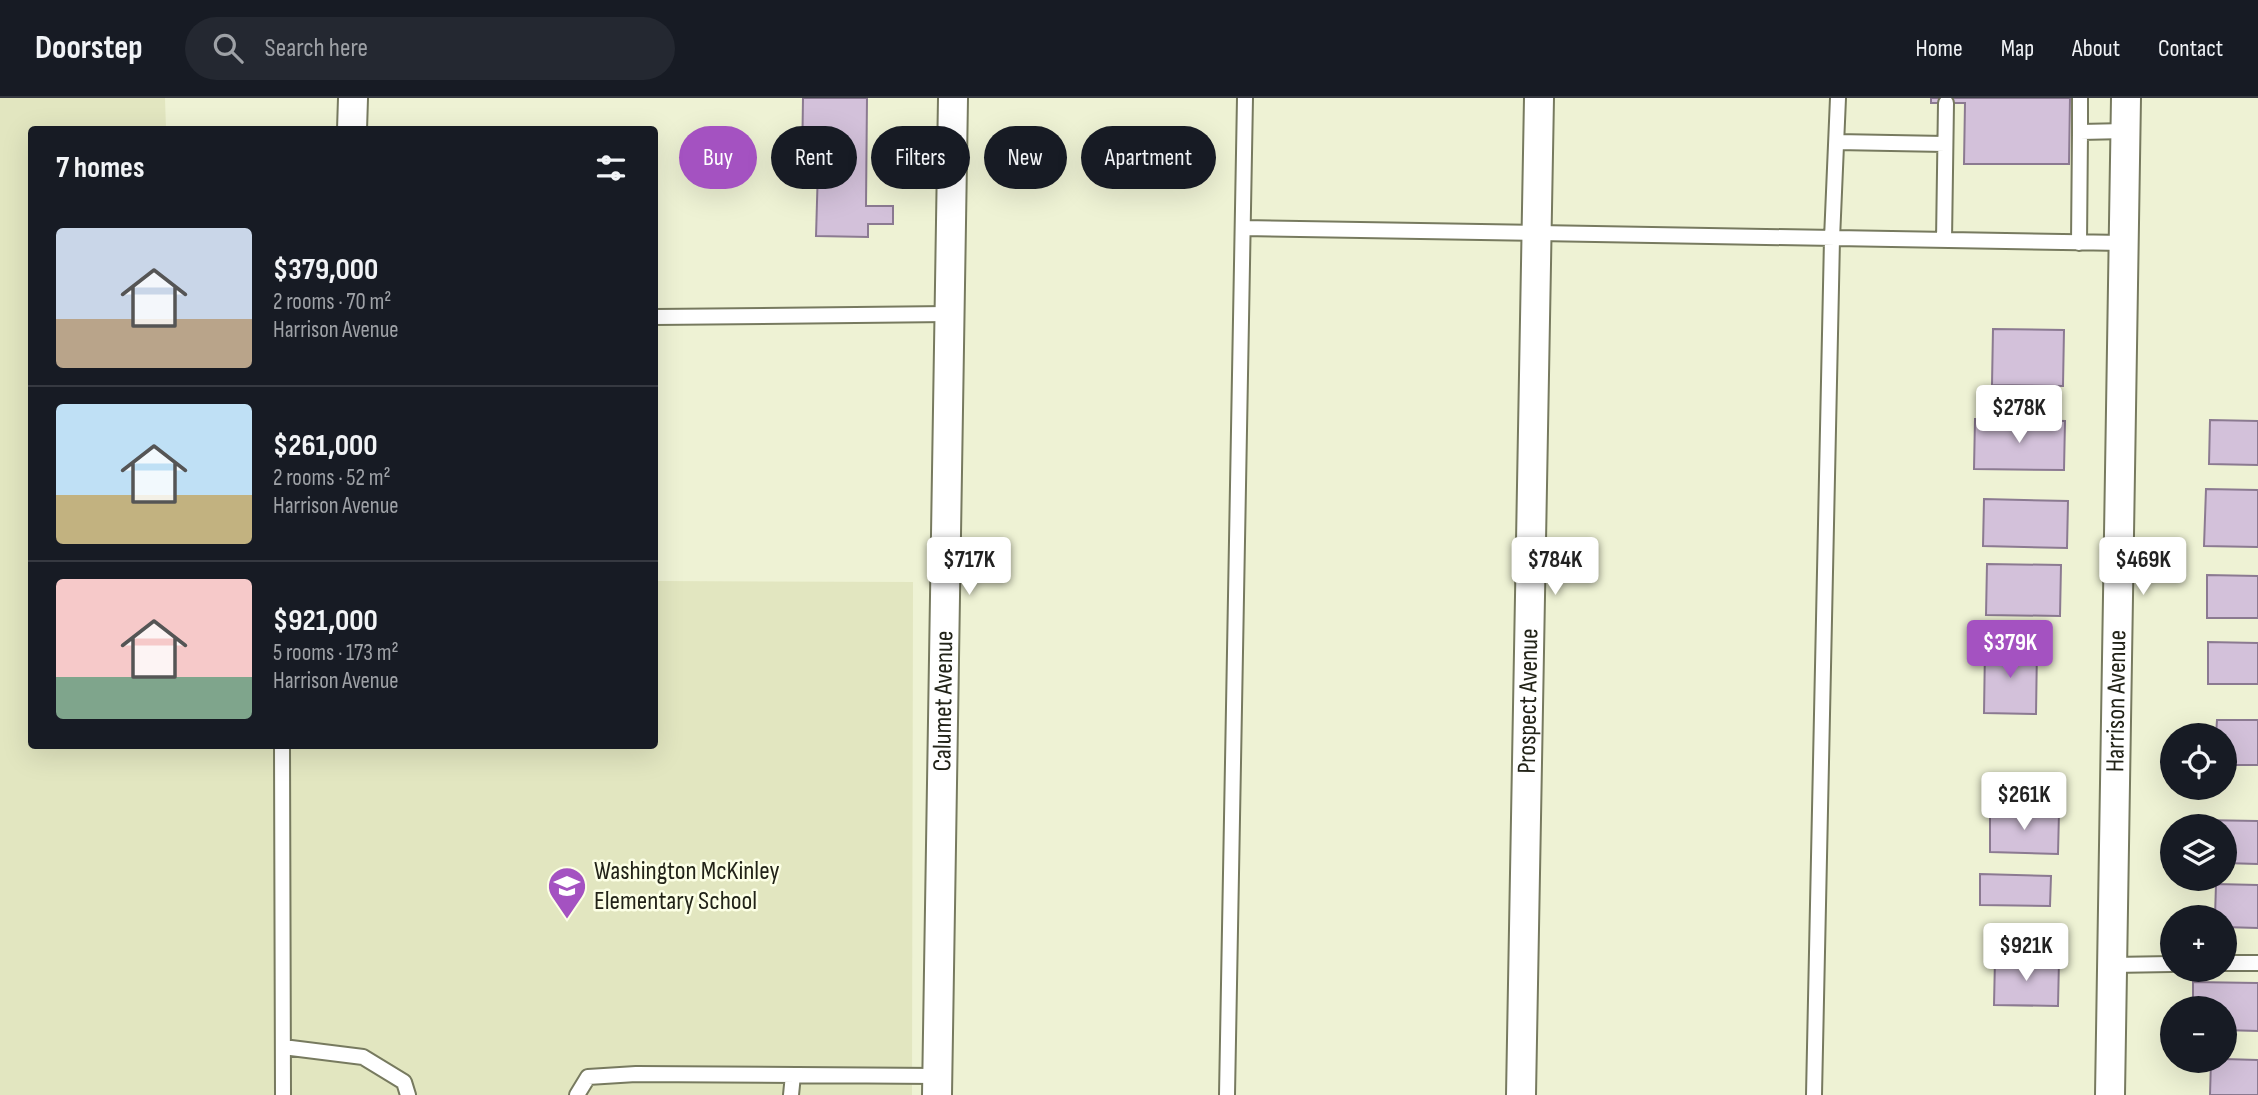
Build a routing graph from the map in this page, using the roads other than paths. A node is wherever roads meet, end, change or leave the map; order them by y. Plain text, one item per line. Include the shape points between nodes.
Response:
1 (353, 98) edge
2 (953, 98) edge
3 (1245, 98) edge
4 (1539, 98) edge
5 (1838, 98) edge
6 (2080, 98) edge
7 (2126, 98) edge
8 (1946, 103) dead end
9 (352, 126) edge
10 (2126, 131) junction
11 (2080, 132) junction
12 (1838, 142) junction
13 (1945, 144) junction
14 (1243, 228) junction
15 (1537, 233) junction
16 (1832, 240) junction
17 (1944, 240) junction
18 (2079, 243) junction
19 (2124, 243) junction
20 (949, 314) junction
21 (658, 317) edge
22 (282, 749) edge
23 (2237, 963) edge
24 (2258, 963) edge
25 (2160, 964) edge
26 (2112, 965) junction
27 (283, 1046) junction
28 (793, 1075) junction
29 (937, 1086) edge
30 (283, 1095) edge
31 (408, 1095) edge
32 (577, 1095) edge
33 (791, 1095) edge
34 (1227, 1095) edge
35 (1521, 1095) edge
36 (1814, 1095) edge
37 (2110, 1095) edge

1 - 9 street
2 - 20 street, Calumet Avenue
3 - 14 lane
4 - 15 street, Prospect Avenue
5 - 12 lane
6 - 11 lane
7 - 10 street, Harrison Avenue
8 - 13 lane
10 - 11 lane
10 - 19 street, Harrison Avenue
11 - 18 lane
12 - 13 lane
12 - 16 lane
13 - 17 lane
14 - 15 lane
14 - 34 lane
15 - 16 lane
15 - 35 street, Prospect Avenue
16 - 17 lane
16 - 36 lane
17 - 18 lane
18 - 19 lane
19 - 26 street, Harrison Avenue
20 - 21 lane
20 - 29 street, Calumet Avenue
22 - 27 lane
23 - 24 lane
25 - 26 lane
26 - 37 street, Harrison Avenue
27 - 30 lane
27 - 31 lane via 363,1057 404,1082
28 - 29 lane
28 - 32 lane via 588,1077
28 - 33 lane

